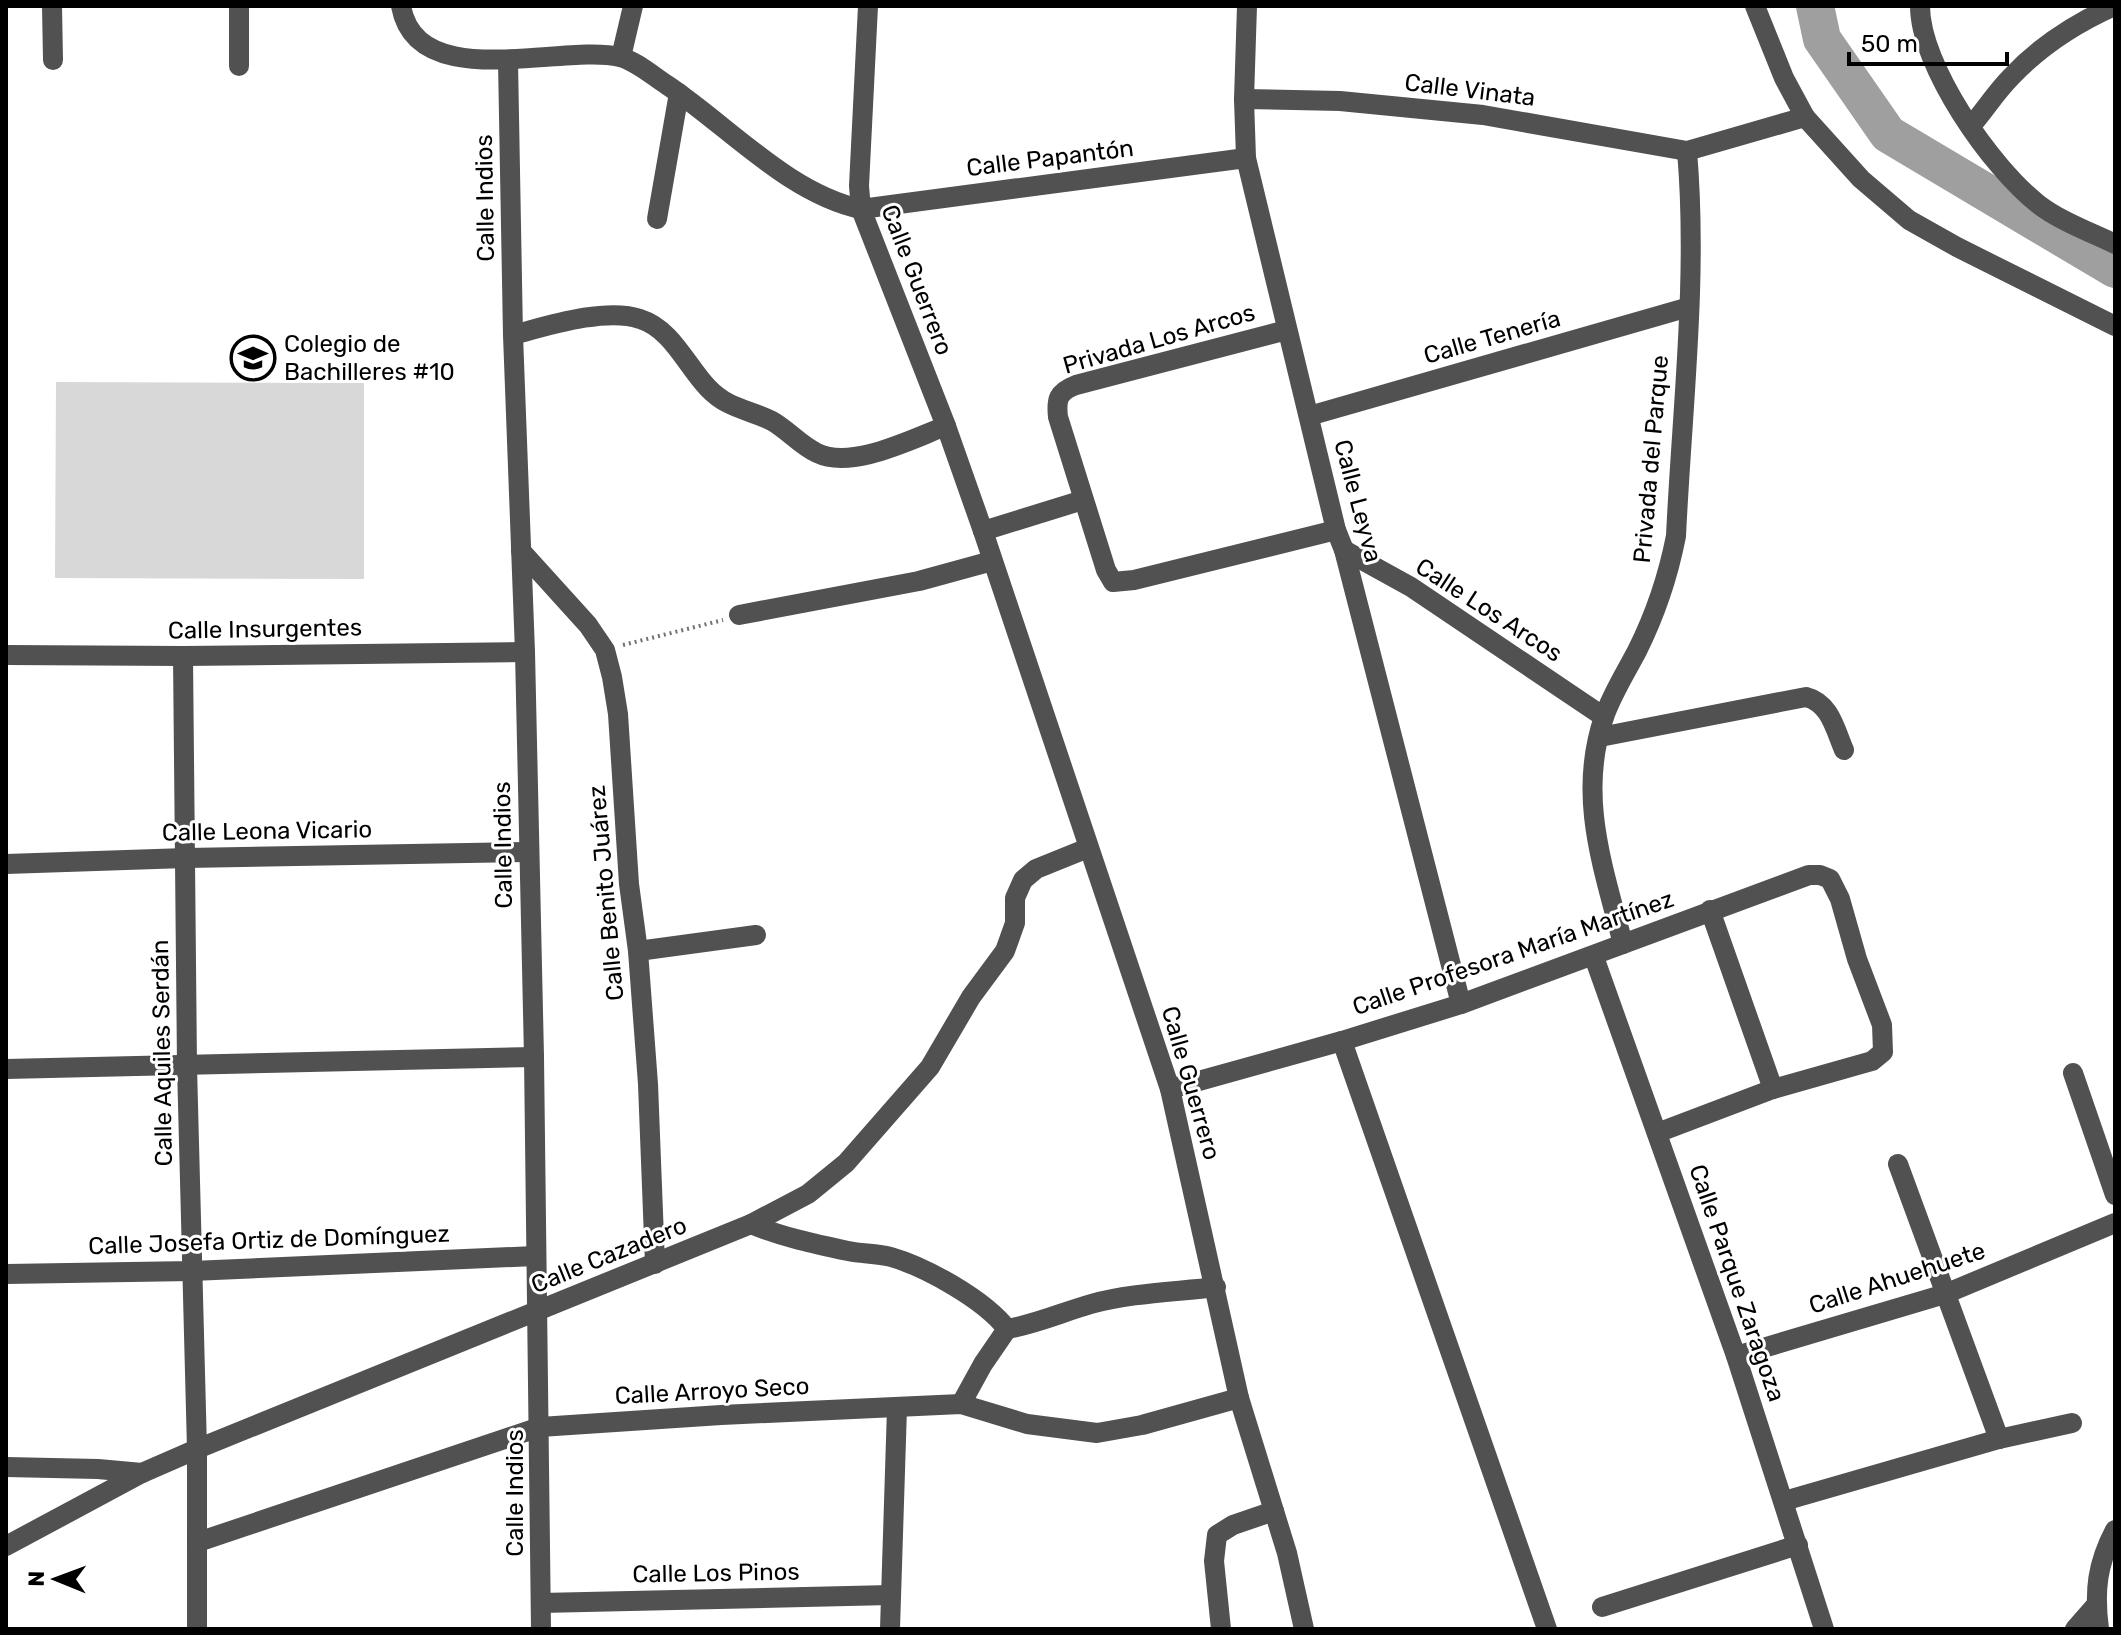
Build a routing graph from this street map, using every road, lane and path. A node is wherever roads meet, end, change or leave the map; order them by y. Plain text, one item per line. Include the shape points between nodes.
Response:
1 (52, 6) edge
2 (239, 6) edge
3 (633, 6) edge
4 (868, 6) edge
5 (1247, 6) edge
6 (1755, 6) edge
7 (1920, 6) edge
8 (2114, 6) edge
9 (401, 9) edge
10 (621, 57) junction
11 (53, 60) dead end
12 (508, 61) junction
13 (239, 66) dead end
14 (679, 93) junction
15 (1244, 99) junction
16 (1805, 117) junction
17 (1971, 126) junction
18 (1687, 151) junction
19 (1246, 158) junction
20 (861, 209) junction
21 (657, 219) dead end
22 (2115, 244) edge
23 (1689, 307) junction
24 (2115, 326) edge
25 (1287, 330) junction
26 (513, 335) junction
27 (1309, 416) junction
28 (946, 426) junction
29 (1083, 500) junction
30 (983, 531) junction
31 (1340, 540) junction
32 (521, 551) junction
33 (992, 561) junction
34 (739, 615) joint
35 (605, 650) junction
36 (525, 652) junction
37 (6, 655) edge
38 (183, 656) junction
39 (1602, 727) junction
40 (1844, 750) dead end
41 (1088, 848) junction
42 (529, 852) junction
43 (186, 858) junction
44 (6, 864) edge
45 (1710, 910) junction
46 (756, 935) dead end
47 (1623, 944) junction
48 (638, 951) junction
49 (1594, 957) junction
50 (1461, 1004) junction
51 (1342, 1041) junction
52 (534, 1057) junction
53 (187, 1066) junction
54 (6, 1069) edge
55 (2073, 1073) dead end
56 (1170, 1089) junction
57 (1773, 1089) junction
58 (1657, 1133) junction
59 (1898, 1164) dead end
60 (2115, 1195) edge
61 (2115, 1223) edge
62 (751, 1224) junction
63 (535, 1256) junction
64 (655, 1264) junction
65 (192, 1271) junction
66 (6, 1274) edge
67 (1216, 1287) junction
68 (1945, 1294) junction
69 (538, 1312) junction
70 (1007, 1329) junction
71 (1736, 1356) junction
72 (1239, 1398) junction
73 (961, 1404) junction
74 (897, 1408) junction
75 (2072, 1423) dead end
76 (540, 1427) junction
77 (1999, 1439) junction
78 (197, 1449) junction
79 (6, 1467) edge
80 (142, 1473) junction
81 (1784, 1501) junction
82 (1274, 1511) junction
83 (2115, 1530) edge
84 (198, 1542) junction
85 (1798, 1545) junction
86 (6, 1546) edge
87 (891, 1595) junction
88 (541, 1603) junction
89 (2096, 1605) junction
90 (1602, 1607) dead end
91 (197, 1629) edge
92 (541, 1629) edge
93 (890, 1629) edge
94 (1221, 1629) edge
95 (1304, 1629) edge
96 (1547, 1629) edge
97 (1824, 1629) edge
98 (2075, 1629) edge
99 (2099, 1629) edge

1 - 11 street
2 - 13 street
3 - 10 street
4 - 20 street, Calle Guerrero
5 - 15 street, Calle Leyva
6 - 16 street
7 - 17 street via 1930,53
8 - 17 street via 2039,52 2010,77
9 - 12 street via 415,38 435,49
10 - 12 street
10 - 14 street
12 - 26 street, Calle Indios
14 - 20 street via 779,169 829,200
14 - 21 street
15 - 18 street, Calle Vinata via 1340,101 1483,115
15 - 19 street, Calle Leyva
16 - 18 street
16 - 24 street via 1861,179 1909,220
17 - 22 street via 2039,205
18 - 23 street, Privada del Parque
19 - 20 street, Calle Papantón
19 - 25 street, Calle Leyva
20 - 28 street, Calle Guerrero
23 - 27 street, Calle Tenería
23 - 39 street, Privada del Parque via 1676,536 1669,571
25 - 27 street, Calle Leyva
25 - 29 street, Privada Los Arcos via 1060,393 1058,417
26 - 28 street via 576,320 621,315 640,319 663,333 720,399 772,421 825,457 851,458
26 - 32 street, Calle Indios
27 - 31 street, Calle Leyva
28 - 30 street, Calle Guerrero
29 - 30 street
29 - 31 street, Privada Los Arcos via 1106,570 1117,583
30 - 33 street, Calle Guerrero
31 - 39 street, Calle Los Arcos
31 - 50 street, Calle Leyva
32 - 35 street, Calle Benito Juárez via 578,611
32 - 36 street, Calle Indios
33 - 34 street via 919,581
33 - 41 street, Calle Guerrero
34 - 35 path
35 - 48 street, Calle Benito Juárez via 618,714
36 - 38 street, Calle Insurgentes
36 - 42 street, Calle Indios
37 - 38 street, Calle Insurgentes
38 - 43 street, Calle Aquiles Serdán
39 - 40 street via 1806,697 1829,713
39 - 47 street, Privada del Parque via 1592,765 1592,806
41 - 56 street, Calle Guerrero
41 - 62 street, Calle Cazadero via 1036,869 1023,880 1005,951 930,1067 846,1163 808,1194
42 - 43 street, Calle Leona Vicario
42 - 52 street, Calle Indios
43 - 44 street, Calle Leona Vicario
43 - 53 street, Calle Aquiles Serdán
45 - 47 street, Calle Profesora María Martínez
45 - 57 street
45 - 57 street, Calle Profesora María Martínez via 1809,875 1830,879 1840,899 1882,1025 1883,1052 1872,1061
46 - 48 street
47 - 49 street, Calle Profesora María Martínez
48 - 64 street, Calle Benito Juárez
49 - 50 street, Calle Profesora María Martínez
49 - 58 street, Calle Parque Zaragoza
50 - 51 street, Calle Profesora María Martínez
51 - 56 street, Calle Profesora María Martínez
51 - 96 street
52 - 53 street
52 - 63 street, Calle Indios
53 - 54 street
53 - 65 street, Calle Aquiles Serdán
55 - 60 street
56 - 67 street, Calle Guerrero
57 - 58 street
58 - 71 street, Calle Parque Zaragoza
59 - 68 street
61 - 68 street, Calle Ahuehuete
62 - 64 street, Calle Cazadero
62 - 70 street via 903,1262 982,1303
63 - 65 street, Calle Josefa Ortiz de Domínguez
63 - 69 street, Calle Indios
64 - 69 street, Calle Cazadero
65 - 66 street, Calle Josefa Ortiz de Domínguez
65 - 78 street, Calle Aquiles Serdán
67 - 70 street via 1089,1304
67 - 72 street, Calle Guerrero
68 - 71 street, Calle Ahuehuete
68 - 77 street
69 - 76 street, Calle Indios
69 - 78 street, Calle Cazadero
70 - 73 street
71 - 81 street, Calle Parque Zaragoza
72 - 73 street, Calle Arroyo Seco via 1097,1433 1027,1424
72 - 82 street, Calle Guerrero
73 - 74 street, Calle Arroyo Seco
74 - 76 street, Calle Arroyo Seco
74 - 87 street
75 - 77 street
76 - 84 street, Calle Arroyo Seco
76 - 88 street, Calle Indios
77 - 81 street
78 - 80 street, Calle Cazadero
78 - 84 street, Calle Aquiles Serdán
79 - 80 street
80 - 86 street, Calle Cazadero
81 - 85 street, Calle Parque Zaragoza
82 - 94 street via 1233,1525 1215,1538
82 - 95 street, Calle Guerrero
83 - 89 street via 2099,1564
84 - 91 street, Calle Aquiles Serdán
85 - 90 street
85 - 97 street, Calle Parque Zaragoza
87 - 88 street, Calle Los Pinos
87 - 93 street
88 - 92 street, Calle Indios
89 - 98 street
89 - 99 street

